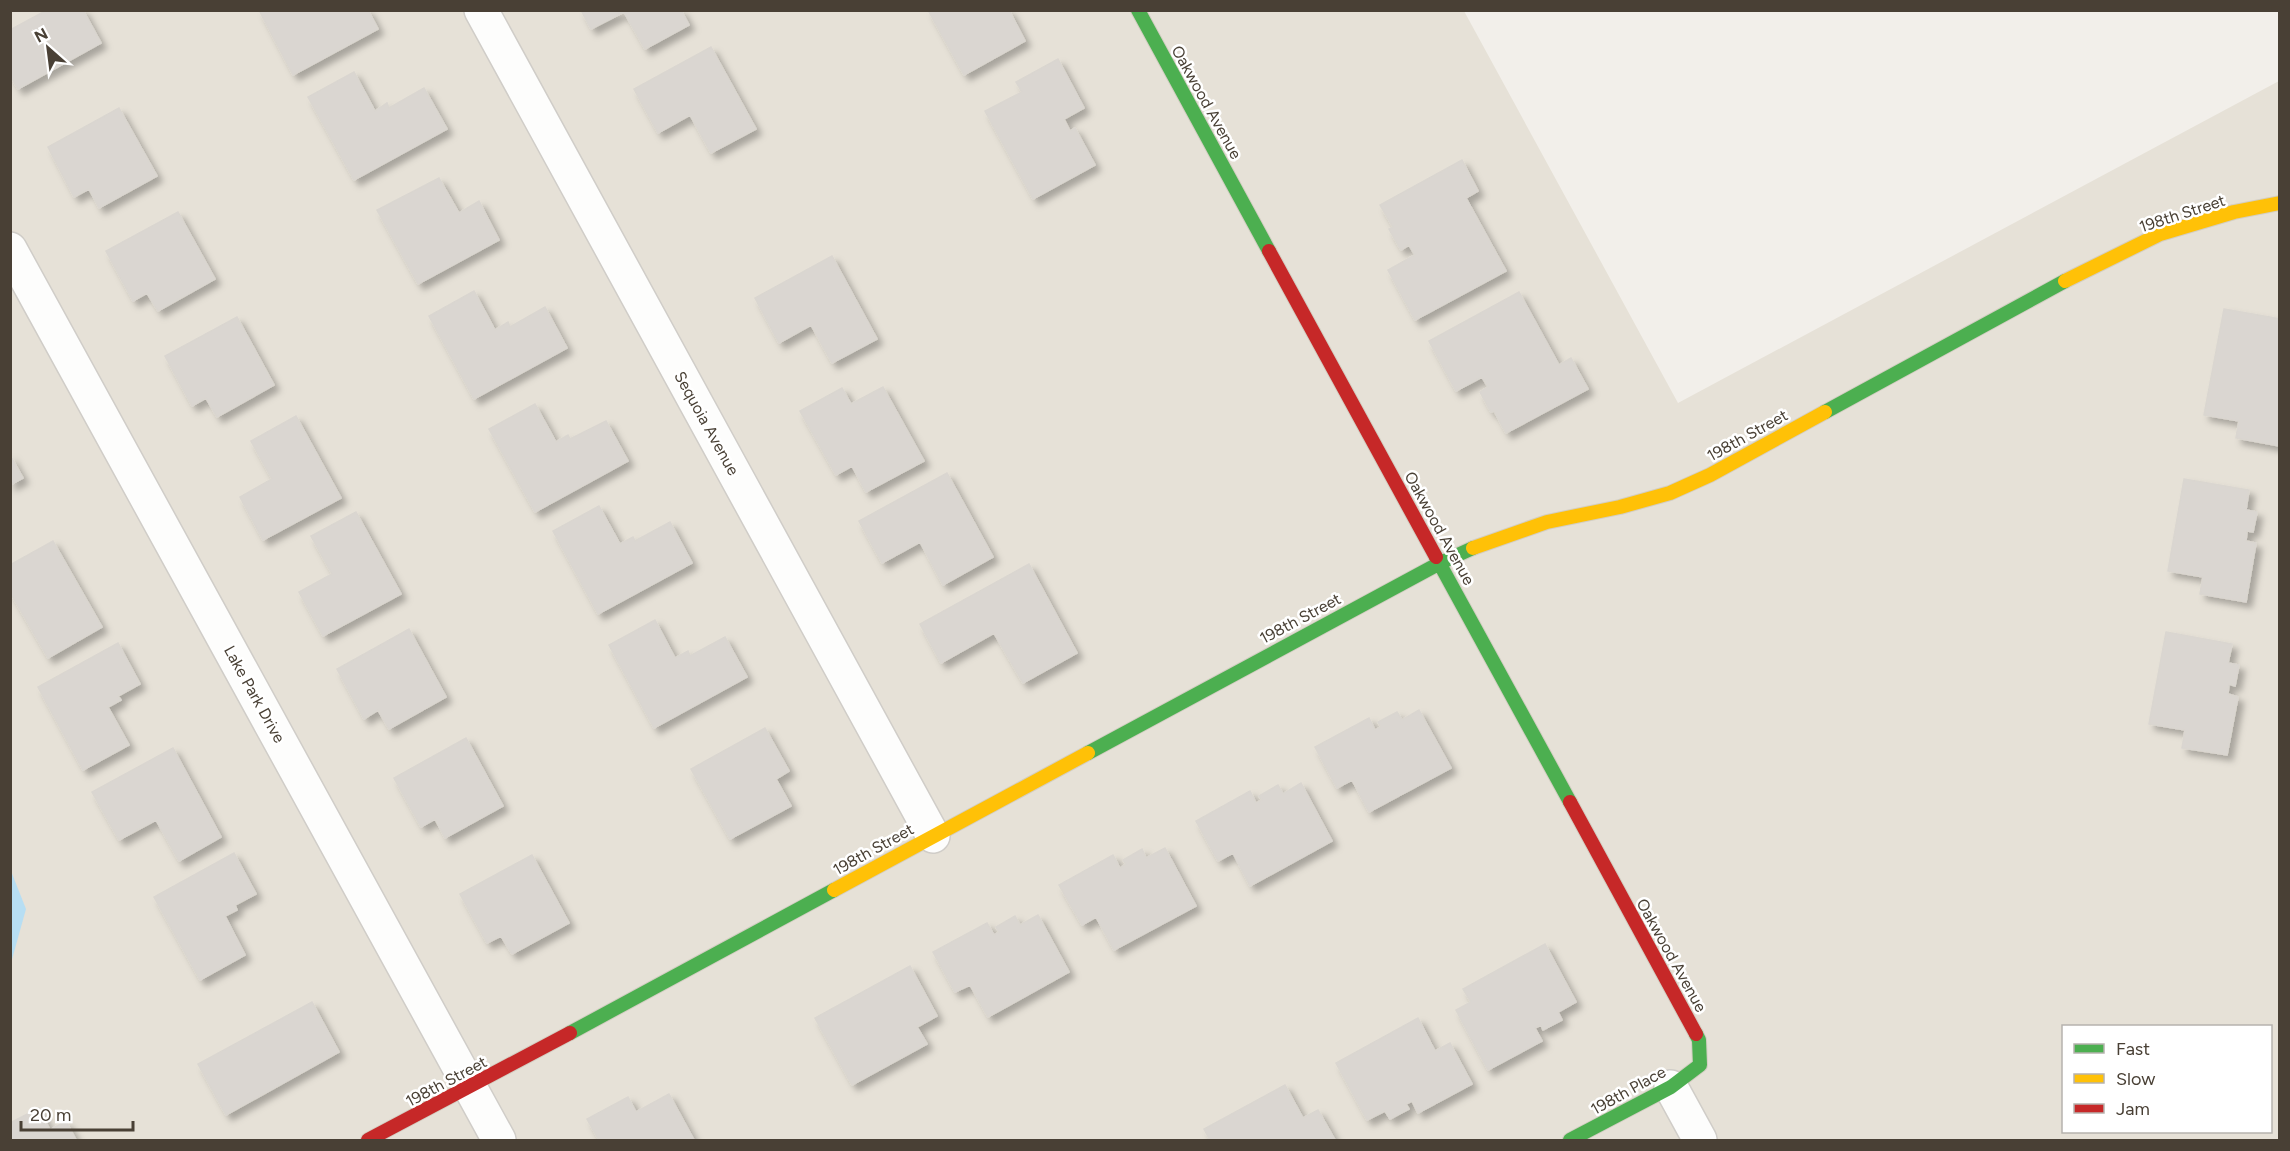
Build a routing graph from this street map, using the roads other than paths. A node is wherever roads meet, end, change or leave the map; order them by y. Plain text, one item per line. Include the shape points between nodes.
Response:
1 (481, 10) edge
2 (1138, 10) edge
3 (2280, 203) edge
4 (10, 249) edge
5 (1440, 563) junction
6 (933, 836) junction
7 (1700, 1065) joint
8 (471, 1087) junction
9 (1671, 1087) junction
10 (368, 1140) edge
11 (499, 1140) edge
12 (1570, 1140) edge
13 (1700, 1140) edge

1 - 6 street, Sequoia Avenue
2 - 5 street, Oakwood Avenue
3 - 5 street, 198th Street via 2160,234 2094,265 1710,475 1670,493 1547,522
4 - 8 street, Lake Park Drive
5 - 6 street, 198th Street
5 - 7 street, Oakwood Avenue via 1699,1040
6 - 8 street, 198th Street
7 - 9 street, 198th Place
8 - 10 street, 198th Street
8 - 11 street, Lake Park Drive
9 - 12 street, 198th Place
9 - 13 street

